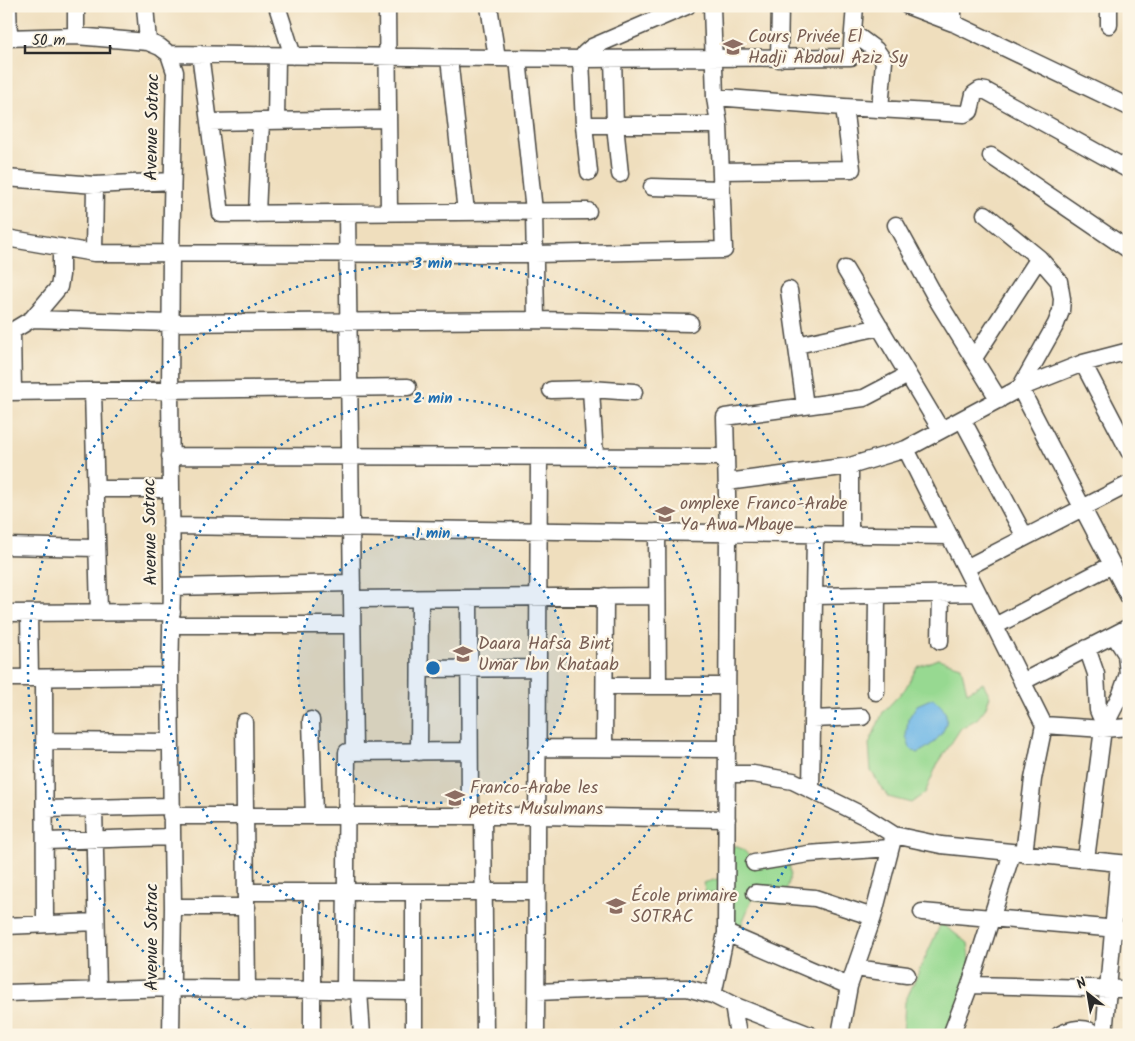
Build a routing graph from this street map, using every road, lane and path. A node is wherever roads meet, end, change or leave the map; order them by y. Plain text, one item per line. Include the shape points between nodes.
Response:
1 (8, 6) edge
2 (76, 6) edge
3 (144, 6) edge
4 (277, 6) edge
5 (387, 6) edge
6 (490, 6) edge
7 (687, 6) edge
8 (712, 6) edge
9 (780, 6) edge
10 (855, 6) edge
11 (908, 6) edge
12 (953, 6) edge
13 (1109, 6) edge
14 (954, 24) junction
15 (1110, 25) dead end
16 (853, 33) junction
17 (76, 36) junction
18 (7, 38) edge
19 (148, 42) junction
20 (169, 54) junction
21 (200, 54) junction
22 (285, 56) junction
23 (387, 57) junction
24 (449, 58) junction
25 (497, 58) junction
26 (518, 59) junction
27 (613, 59) junction
28 (714, 59) junction
29 (779, 59) junction
30 (581, 60) junction
31 (715, 97) junction
32 (844, 107) junction
33 (1129, 107) edge
34 (880, 109) junction
35 (388, 119) junction
36 (269, 121) junction
37 (209, 122) junction
38 (584, 125) junction
39 (614, 125) junction
40 (719, 125) junction
41 (991, 156) dead end
42 (1129, 170) edge
43 (721, 171) junction
44 (589, 172) dead end
45 (620, 174) dead end
46 (6, 178) edge
47 (172, 181) junction
48 (95, 185) junction
49 (652, 186) dead end
50 (721, 189) junction
51 (588, 210) dead end
52 (534, 211) junction
53 (389, 212) junction
54 (466, 212) junction
55 (347, 213) junction
56 (257, 214) junction
57 (985, 214) dead end
58 (896, 225) dead end
59 (12, 239) dead end
60 (61, 247) junction
61 (1129, 250) edge
62 (94, 252) junction
63 (171, 253) junction
64 (348, 253) junction
65 (535, 254) junction
66 (1039, 258) junction
67 (844, 269) dead end
68 (789, 290) dead end
69 (32, 319) junction
70 (536, 320) junction
71 (348, 322) junction
72 (170, 323) junction
73 (690, 323) dead end
74 (880, 327) junction
75 (797, 345) junction
76 (1129, 351) edge
77 (974, 358) junction
78 (1082, 363) junction
79 (908, 375) junction
80 (408, 387) dead end
81 (1020, 388) junction
82 (349, 389) junction
83 (591, 389) junction
84 (551, 390) dead end
85 (93, 391) junction
86 (170, 391) junction
87 (10, 392) edge
88 (634, 392) dead end
89 (999, 400) junction
90 (805, 406) junction
91 (962, 419) junction
92 (941, 430) junction
93 (906, 449) junction
94 (1129, 451) edge
95 (170, 456) junction
96 (350, 456) junction
97 (539, 457) junction
98 (595, 457) junction
99 (726, 457) junction
100 (850, 466) junction
101 (727, 482) junction
102 (1129, 484) edge
103 (96, 489) junction
104 (170, 489) junction
105 (1082, 508) junction
106 (171, 526) junction
107 (351, 528) junction
108 (538, 531) junction
109 (657, 532) junction
110 (728, 534) junction
111 (815, 535) junction
112 (850, 535) junction
113 (950, 536) junction
114 (1025, 537) junction
115 (6, 546) edge
116 (96, 548) junction
117 (1112, 565) junction
118 (966, 568) junction
119 (172, 587) junction
120 (352, 591) junction
121 (978, 593) junction
122 (941, 594) junction
123 (877, 595) junction
124 (605, 596) junction
125 (657, 596) junction
126 (814, 596) junction
127 (538, 597) junction
128 (1129, 597) edge
129 (420, 598) junction
130 (469, 598) junction
131 (98, 611) junction
132 (6, 613) edge
133 (29, 613) junction
134 (172, 618) junction
135 (352, 625) junction
136 (995, 626) junction
137 (1122, 631) edge
138 (940, 641) dead end
139 (1087, 648) junction
140 (469, 668) junction
141 (538, 668) junction
142 (420, 669) junction
143 (170, 676) junction
144 (6, 678) edge
145 (37, 678) junction
146 (1022, 682) junction
147 (605, 686) junction
148 (658, 686) junction
149 (727, 686) junction
150 (876, 692) dead end
151 (862, 718) dead end
152 (1108, 718) junction
153 (311, 720) dead end
154 (812, 720) junction
155 (244, 722) dead end
156 (1044, 725) junction
157 (1129, 728) edge
158 (45, 741) junction
159 (171, 742) junction
160 (538, 748) junction
161 (604, 748) junction
162 (727, 749) junction
163 (469, 751) junction
164 (354, 752) junction
165 (419, 752) junction
166 (727, 774) junction
167 (811, 789) junction
168 (94, 808) junction
169 (46, 809) junction
170 (171, 811) junction
171 (314, 815) junction
172 (246, 816) junction
173 (346, 816) junction
174 (476, 816) junction
175 (537, 816) junction
176 (727, 819) junction
177 (172, 837) junction
178 (95, 839) junction
179 (46, 841) junction
180 (892, 841) junction
181 (1018, 854) junction
182 (1086, 859) junction
183 (754, 863) dead end
184 (1124, 863) edge
185 (312, 892) junction
186 (346, 892) junction
187 (414, 892) junction
188 (484, 892) junction
189 (537, 892) junction
190 (755, 893) dead end
191 (247, 899) junction
192 (173, 907) junction
193 (922, 912) dead end
194 (873, 917) junction
195 (992, 919) junction
196 (96, 922) junction
197 (45, 924) junction
198 (6, 926) edge
199 (1121, 929) edge
200 (726, 933) junction
201 (855, 968) junction
202 (907, 975) dead end
203 (970, 985) junction
204 (849, 986) junction
205 (173, 988) junction
206 (1108, 988) junction
207 (1129, 989) edge
208 (98, 990) junction
209 (247, 990) junction
210 (312, 991) junction
211 (352, 991) junction
212 (414, 991) junction
213 (537, 992) junction
214 (6, 993) edge
215 (714, 995) junction
216 (733, 1005) junction
217 (171, 1035) edge
218 (312, 1035) edge
219 (362, 1035) edge
220 (414, 1035) edge
221 (485, 1035) edge
222 (536, 1035) edge
223 (738, 1035) edge
224 (810, 1035) edge
225 (840, 1035) edge
226 (951, 1035) edge
227 (1059, 1035) edge
228 (1096, 1035) edge
229 (1104, 1035) edge

1 - 18 street
2 - 17 street
3 - 19 street
4 - 22 street
5 - 23 street
6 - 25 street
7 - 30 street via 592,47
8 - 28 street
9 - 29 street
10 - 16 street
11 - 14 street
12 - 14 street
13 - 15 street
14 - 33 street
16 - 29 street via 851,57
16 - 34 street via 876,50 884,61
17 - 18 street, Avenue Sotrac
17 - 19 street, Avenue Sotrac
19 - 20 street, Avenue Sotrac
20 - 21 street
20 - 47 street, Avenue Sotrac via 175,72
21 - 22 street
21 - 37 street
22 - 23 street
22 - 36 street
23 - 24 street
23 - 35 street
24 - 25 street
24 - 54 street
25 - 26 street
26 - 30 street
26 - 52 street
27 - 28 street
27 - 30 street
27 - 39 street
28 - 29 street
28 - 31 street
30 - 38 street
31 - 32 street
31 - 40 street
32 - 34 street
32 - 43 street via 852,169
34 - 42 street via 964,114 970,111 972,98 980,90
35 - 36 street
35 - 53 street
36 - 37 street
36 - 56 street
37 - 56 street via 221,214
38 - 39 street
38 - 44 street
39 - 40 street
39 - 45 street
40 - 43 street
41 - 61 street
43 - 50 street
46 - 48 street
47 - 48 street
47 - 63 street, Avenue Sotrac
48 - 62 street
49 - 50 street
50 - 65 street via 724,250
51 - 52 street
52 - 54 street
52 - 65 street
53 - 54 street
53 - 55 street
55 - 56 street
55 - 64 street
57 - 66 street
58 - 77 street
59 - 60 street
60 - 62 street
60 - 69 street via 59,287
62 - 63 street
63 - 64 street
63 - 72 street, Avenue Sotrac
64 - 65 street
64 - 71 street
65 - 70 street
66 - 77 street
66 - 81 street via 1059,281 1061,311
67 - 74 street
68 - 75 street
69 - 72 street
69 - 87 street via 12,331
70 - 71 street
70 - 73 street
71 - 72 street
71 - 82 street
72 - 86 street, Avenue Sotrac
74 - 75 street
74 - 79 street
75 - 90 street
76 - 78 street
77 - 89 street
78 - 81 street
78 - 94 street
79 - 90 street via 864,398
79 - 92 street
80 - 82 street
81 - 89 street
81 - 105 street
82 - 86 street
82 - 96 street
83 - 84 street
83 - 88 street
83 - 98 street
85 - 86 street
85 - 87 street
85 - 103 street
86 - 95 street, Avenue Sotrac
89 - 91 street
90 - 99 street via 725,417
91 - 92 street
91 - 114 street
92 - 93 street
93 - 100 street
93 - 113 street
95 - 96 street
95 - 104 street, Avenue Sotrac
96 - 97 street
96 - 107 street
97 - 98 street
97 - 108 street
98 - 99 street
99 - 101 street
100 - 101 street
100 - 112 street
101 - 110 street
102 - 105 street
103 - 104 street
103 - 116 street
104 - 106 street, Avenue Sotrac
105 - 114 street
105 - 117 street
106 - 107 street
106 - 119 street, Avenue Sotrac
107 - 108 street
107 - 120 street
108 - 109 street
108 - 127 street
109 - 110 street
109 - 125 street
110 - 111 street
110 - 149 street
111 - 112 street
111 - 126 street
112 - 113 street
113 - 118 street
114 - 118 street
115 - 116 street
116 - 131 street
117 - 128 street
117 - 136 street
118 - 121 street
119 - 120 street
119 - 134 street, Avenue Sotrac
120 - 129 street
120 - 135 street
121 - 122 street
121 - 136 street
122 - 123 street
122 - 138 street
123 - 126 street
123 - 150 street
124 - 125 street
124 - 127 street
124 - 147 street
125 - 148 street
126 - 154 street
127 - 130 street
127 - 141 street
129 - 130 street
129 - 142 street
130 - 140 street
131 - 133 street
131 - 134 street
132 - 133 street
133 - 145 street
134 - 135 street
134 - 143 street, Avenue Sotrac
135 - 164 street
136 - 146 street
137 - 139 street
137 - 152 street via 1128,674
139 - 146 street
139 - 152 street
140 - 141 street
140 - 142 street
140 - 163 street
141 - 160 street
142 - 165 street
143 - 145 street
143 - 159 street, Avenue Sotrac
144 - 145 street
145 - 158 street
146 - 156 street
147 - 148 street
147 - 161 street
148 - 149 street
149 - 162 street
151 - 154 street
152 - 156 street
152 - 157 street
152 - 182 street
153 - 171 street
154 - 167 street
155 - 172 street
156 - 181 street
158 - 159 street
158 - 169 street
159 - 170 street, Avenue Sotrac
160 - 161 street
160 - 175 street
161 - 162 street
162 - 166 street
163 - 165 street
163 - 174 street
164 - 165 street
164 - 173 street via 347,752
166 - 167 street via 768,776
166 - 176 street
167 - 180 street via 864,816
168 - 169 street
168 - 170 street
168 - 178 street
169 - 179 street
170 - 172 street
170 - 177 street, Avenue Sotrac
171 - 172 street
171 - 173 street
172 - 191 street
173 - 174 street
173 - 186 street
174 - 175 street
174 - 188 street
175 - 176 street
175 - 189 street
176 - 200 street
177 - 178 street
177 - 192 street, Avenue Sotrac
178 - 179 street
178 - 196 street
179 - 197 street
180 - 181 street
180 - 183 street
180 - 194 street
181 - 182 street
181 - 195 street
182 - 184 street
184 - 199 street
185 - 186 street
185 - 191 street
185 - 210 street
186 - 187 street
186 - 211 street
187 - 188 street
187 - 212 street
188 - 189 street
188 - 221 street
189 - 213 street
190 - 194 street via 815,898
191 - 192 street
191 - 209 street
192 - 205 street, Avenue Sotrac
193 - 195 street
194 - 201 street
195 - 199 street
195 - 203 street
196 - 197 street
196 - 208 street
197 - 198 street
199 - 206 street
200 - 204 street
200 - 215 street
201 - 202 street
201 - 204 street
203 - 206 street
203 - 226 street
204 - 225 street
205 - 208 street
205 - 209 street
205 - 217 street, Avenue Sotrac
206 - 207 street
206 - 229 street
208 - 214 street
209 - 210 street
210 - 211 street
210 - 218 street
211 - 212 street
211 - 219 street
212 - 220 street
213 - 215 street via 687,988
213 - 222 street
215 - 216 street
216 - 223 street
216 - 224 street
227 - 228 street via 1075,1029 1093,1031

